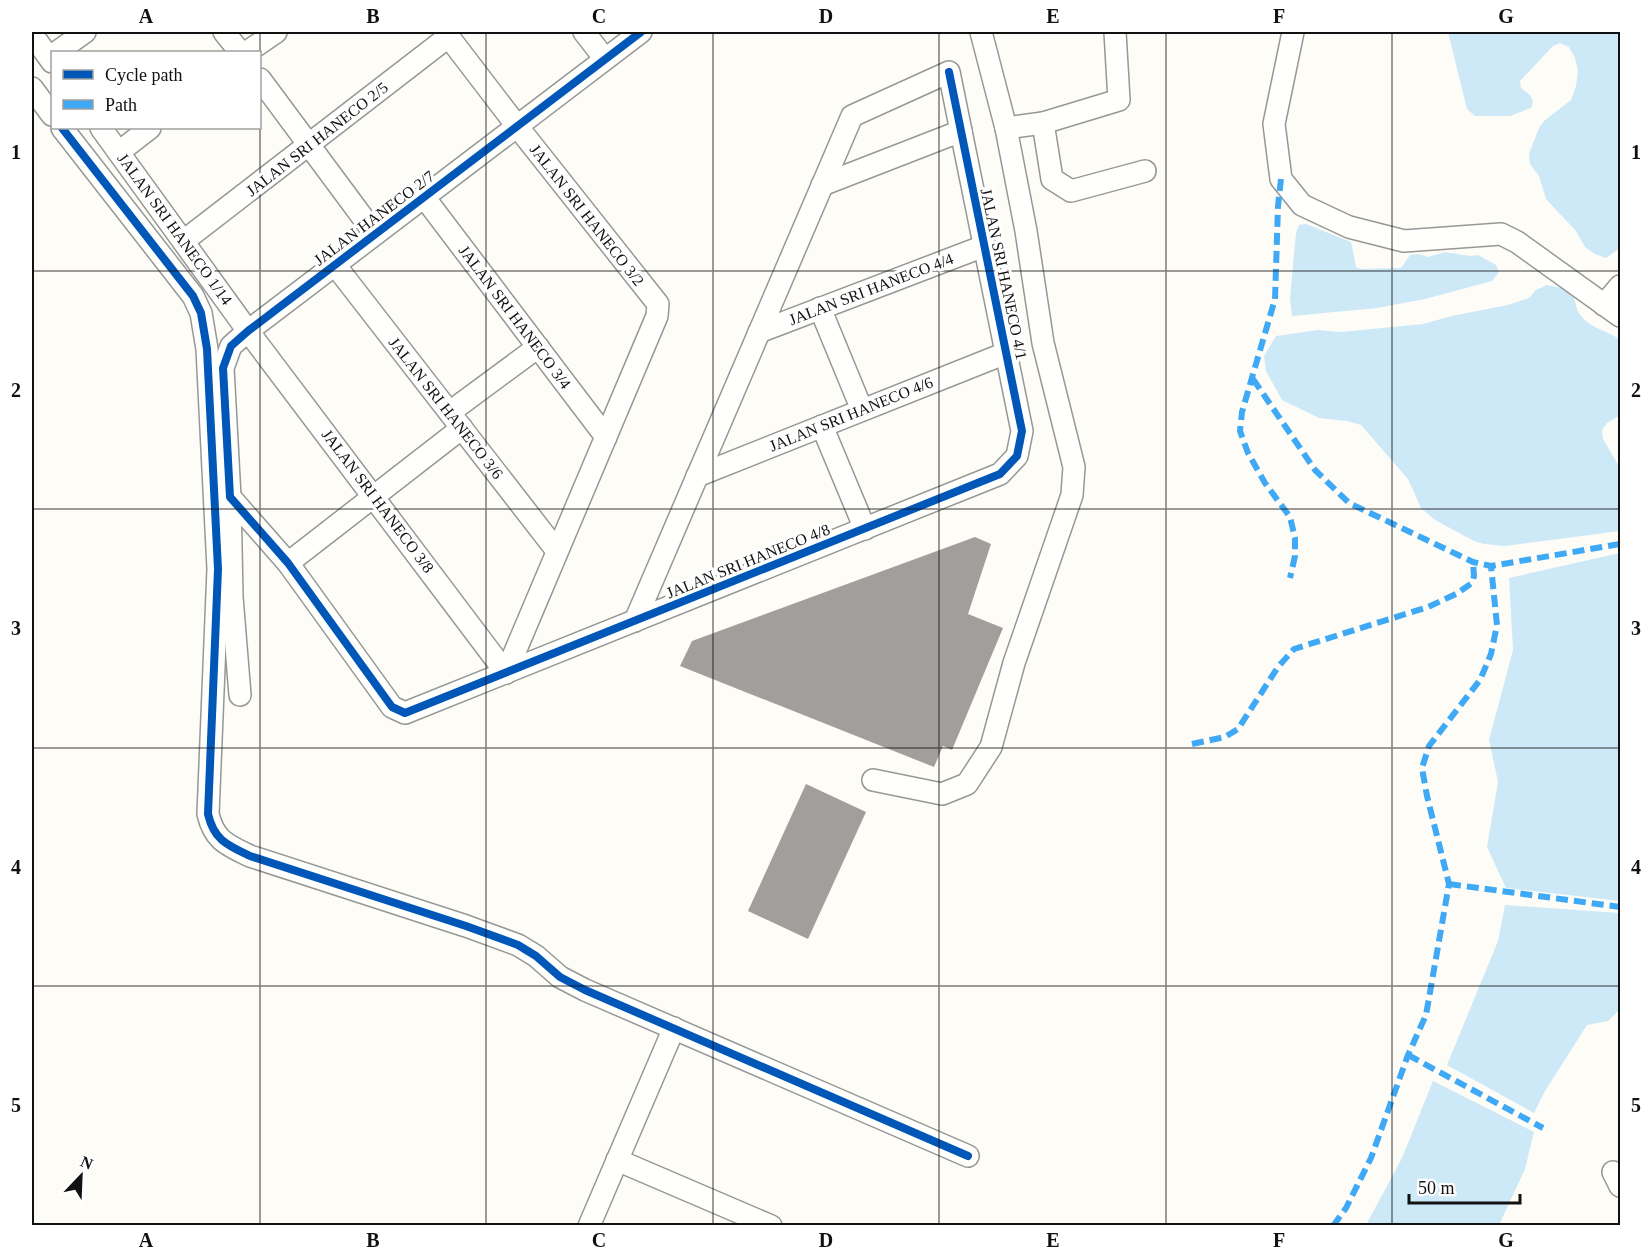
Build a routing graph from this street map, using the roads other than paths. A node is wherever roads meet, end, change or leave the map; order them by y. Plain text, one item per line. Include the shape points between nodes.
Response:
1 (85, 32) edge
2 (224, 32) edge
3 (276, 32) edge
4 (585, 32) edge
5 (641, 32) edge
6 (981, 32) edge
7 (1115, 32) edge
8 (1293, 32) edge
9 (32, 34) edge
10 (447, 34) edge
11 (61, 51) edge
12 (239, 51) edge
13 (248, 51) edge
14 (51, 55) edge
15 (606, 59) junction
16 (261, 80) edge
17 (32, 88) edge
18 (51, 114) edge
19 (1043, 123) junction
20 (517, 126) junction
21 (1006, 128) junction
22 (63, 129) edge
23 (102, 129) edge
24 (149, 129) edge
25 (961, 131) junction
26 (309, 145) junction
27 (119, 152) junction
28 (1144, 171) dead end
29 (822, 185) junction
30 (424, 197) junction
31 (375, 234) junction
32 (184, 240) junction
33 (984, 246) junction
34 (335, 265) junction
35 (1620, 286) edge
36 (820, 308) junction
37 (1612, 310) edge
38 (248, 331) junction
39 (759, 332) junction
40 (538, 347) junction
41 (1006, 353) junction
42 (862, 410) junction
43 (456, 420) junction
44 (822, 426) junction
45 (606, 437) junction
46 (1000, 474) joint
47 (697, 476) junction
48 (230, 497) junction
49 (375, 497) junction
50 (865, 529) junction
51 (557, 551) junction
52 (288, 563) junction
53 (635, 621) junction
54 (506, 673) junction
55 (240, 695) dead end
56 (873, 780) dead end
57 (674, 1029) junction
58 (968, 1156) dead end
59 (617, 1160) junction
60 (589, 1226) edge
61 (771, 1226) edge

1 - 11 street
2 - 12 street
3 - 13 street
4 - 15 street
5 - 15 street, JALAN HANECO 2/7
6 - 21 street
7 - 19 street via 1119,100
8 - 37 street via 1274,124 1281,179 1302,205 1349,227 1404,241 1501,234
9 - 14 street
10 - 20 street, JALAN SRI HANECO 3/2
10 - 26 street, JALAN SRI HANECO 2/5
15 - 20 street, JALAN HANECO 2/7
16 - 26 street
17 - 18 street
19 - 21 street
19 - 28 street via 1052,179 1071,191
20 - 30 street, JALAN HANECO 2/7
20 - 45 street, JALAN SRI HANECO 3/2 via 658,304 657,316
21 - 56 street via 1044,343 1074,467 1072,495 1014,663 991,747 967,784 942,794
22 - 57 street via 193,296 201,313 207,349 218,569 208,814 211,828 226,845 250,856 518,945 560,977
23 - 27 street, JALAN SRI HANECO 1/14
24 - 27 street
25 - 29 street
25 - 29 street, JALAN SRI HANECO 4/1 via 949,72 852,116
25 - 33 street, JALAN SRI HANECO 4/1
26 - 31 street
26 - 32 street, JALAN SRI HANECO 2/5
27 - 32 street, JALAN SRI HANECO 1/14
29 - 39 street
30 - 31 street, JALAN HANECO 2/7
30 - 40 street, JALAN SRI HANECO 3/4
31 - 34 street, JALAN HANECO 2/7
32 - 38 street, JALAN SRI HANECO 1/14
33 - 36 street, JALAN SRI HANECO 4/4
33 - 41 street, JALAN SRI HANECO 4/1
34 - 38 street, JALAN HANECO 2/7
34 - 43 street, JALAN SRI HANECO 3/6
35 - 37 street
36 - 39 street, JALAN SRI HANECO 4/4
36 - 42 street
38 - 48 street, JALAN HANECO 2/7 via 231,346 223,368
38 - 49 street, JALAN SRI HANECO 3/8
39 - 47 street
40 - 43 street
40 - 45 street, JALAN SRI HANECO 3/4
41 - 42 street, JALAN SRI HANECO 4/6
41 - 46 street, JALAN SRI HANECO 4/1 via 1022,431 1017,456
42 - 44 street, JALAN SRI HANECO 4/6
43 - 49 street
43 - 51 street, JALAN SRI HANECO 3/6
44 - 47 street, JALAN SRI HANECO 4/6
44 - 50 street
45 - 51 street
46 - 50 street, JALAN SRI HANECO 4/8
47 - 53 street
48 - 52 street, JALAN SRI HANECO 4/8
48 - 55 street, JALAN HANECO 2/7 via 231,597
49 - 52 street
49 - 54 street, JALAN SRI HANECO 3/8
50 - 53 street, JALAN SRI HANECO 4/8
51 - 54 street
52 - 54 street, JALAN SRI HANECO 4/8 via 392,707 405,713
53 - 54 street, JALAN SRI HANECO 4/8
57 - 58 street
57 - 59 street
59 - 60 street
59 - 61 street

